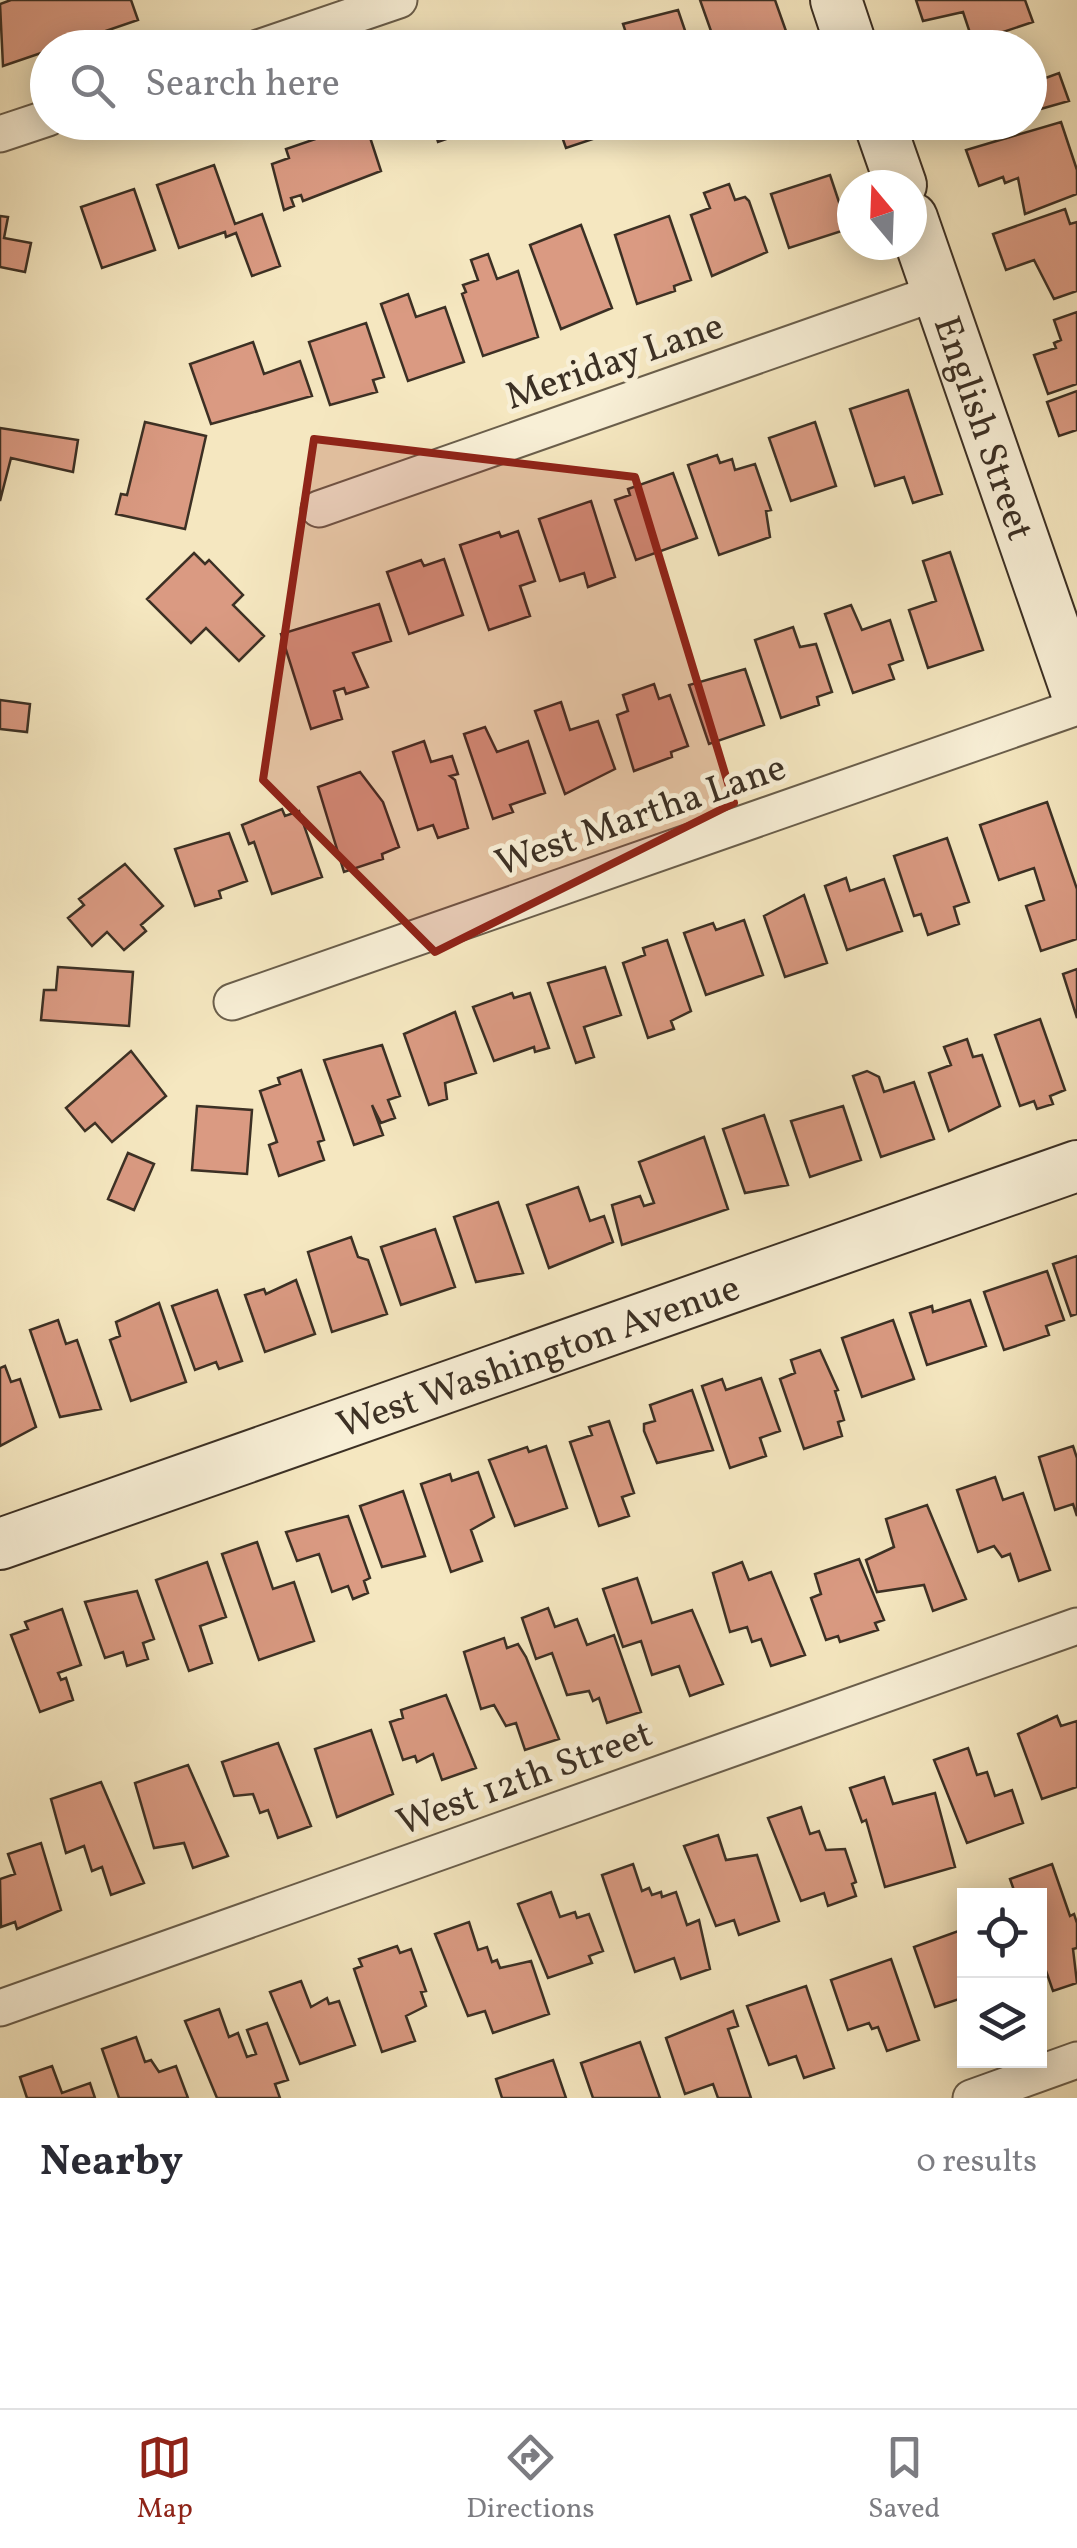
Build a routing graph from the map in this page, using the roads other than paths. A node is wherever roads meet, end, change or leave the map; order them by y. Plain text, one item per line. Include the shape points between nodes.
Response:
1 (399, 0) edge
2 (836, 0) edge
3 (311, 30) edge
4 (846, 30) edge
5 (30, 124) edge
6 (0, 134) edge
7 (885, 140) edge
8 (895, 170) edge
9 (927, 260) edge
10 (938, 292) junction
11 (318, 509) dead end
12 (1077, 694) edge
13 (1077, 707) edge
14 (232, 1002) dead end
15 (1077, 1166) edge
16 (0, 1544) edge
17 (1077, 1626) edge
18 (0, 2008) edge
19 (1077, 2060) edge
20 (971, 2098) edge

1 - 3 street
2 - 4 street
5 - 6 street
7 - 8 street
9 - 10 street, English Street
10 - 11 street, Meriday Lane
10 - 12 street, English Street
13 - 14 street, West Martha Lane
15 - 16 street, West Washington Avenue
17 - 18 street, West 12th Street
19 - 20 street

